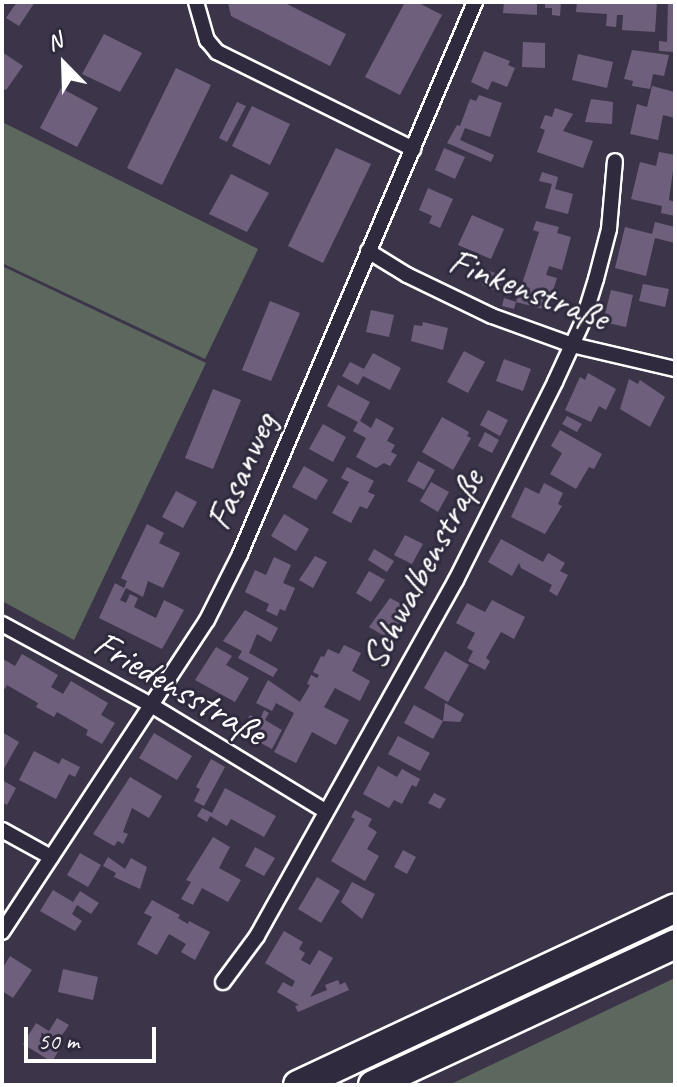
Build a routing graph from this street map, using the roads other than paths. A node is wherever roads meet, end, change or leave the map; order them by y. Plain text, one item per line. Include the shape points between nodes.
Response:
1 (196, 2) edge
2 (475, 2) edge
3 (413, 149) junction
4 (615, 161) dead end
5 (368, 251) junction
6 (572, 345) junction
7 (675, 369) edge
8 (2, 624) edge
9 (151, 705) junction
10 (325, 811) junction
11 (2, 830) edge
12 (51, 857) junction
13 (675, 908) edge
14 (2, 932) edge
15 (675, 944) edge
16 (223, 982) dead end
17 (298, 1085) edge
18 (373, 1085) edge

1 - 3 street via 207,40 217,52
2 - 3 street, Fasanweg
3 - 5 street, Fasanweg
4 - 6 street, Schwalbenstraße via 609,229
5 - 6 street, Finkenstraße via 492,316
5 - 9 street, Fasanweg via 240,554 207,620
6 - 7 street, Finkenstraße
6 - 10 street, Schwalbenstraße via 456,580
8 - 9 street, Friedensstraße
9 - 10 street, Friedensstraße
9 - 12 street, Fasanweg
10 - 16 street, Schwalbenstraße via 257,936
11 - 12 street
12 - 14 street, Fasanweg
13 - 17 highway
15 - 18 highway

